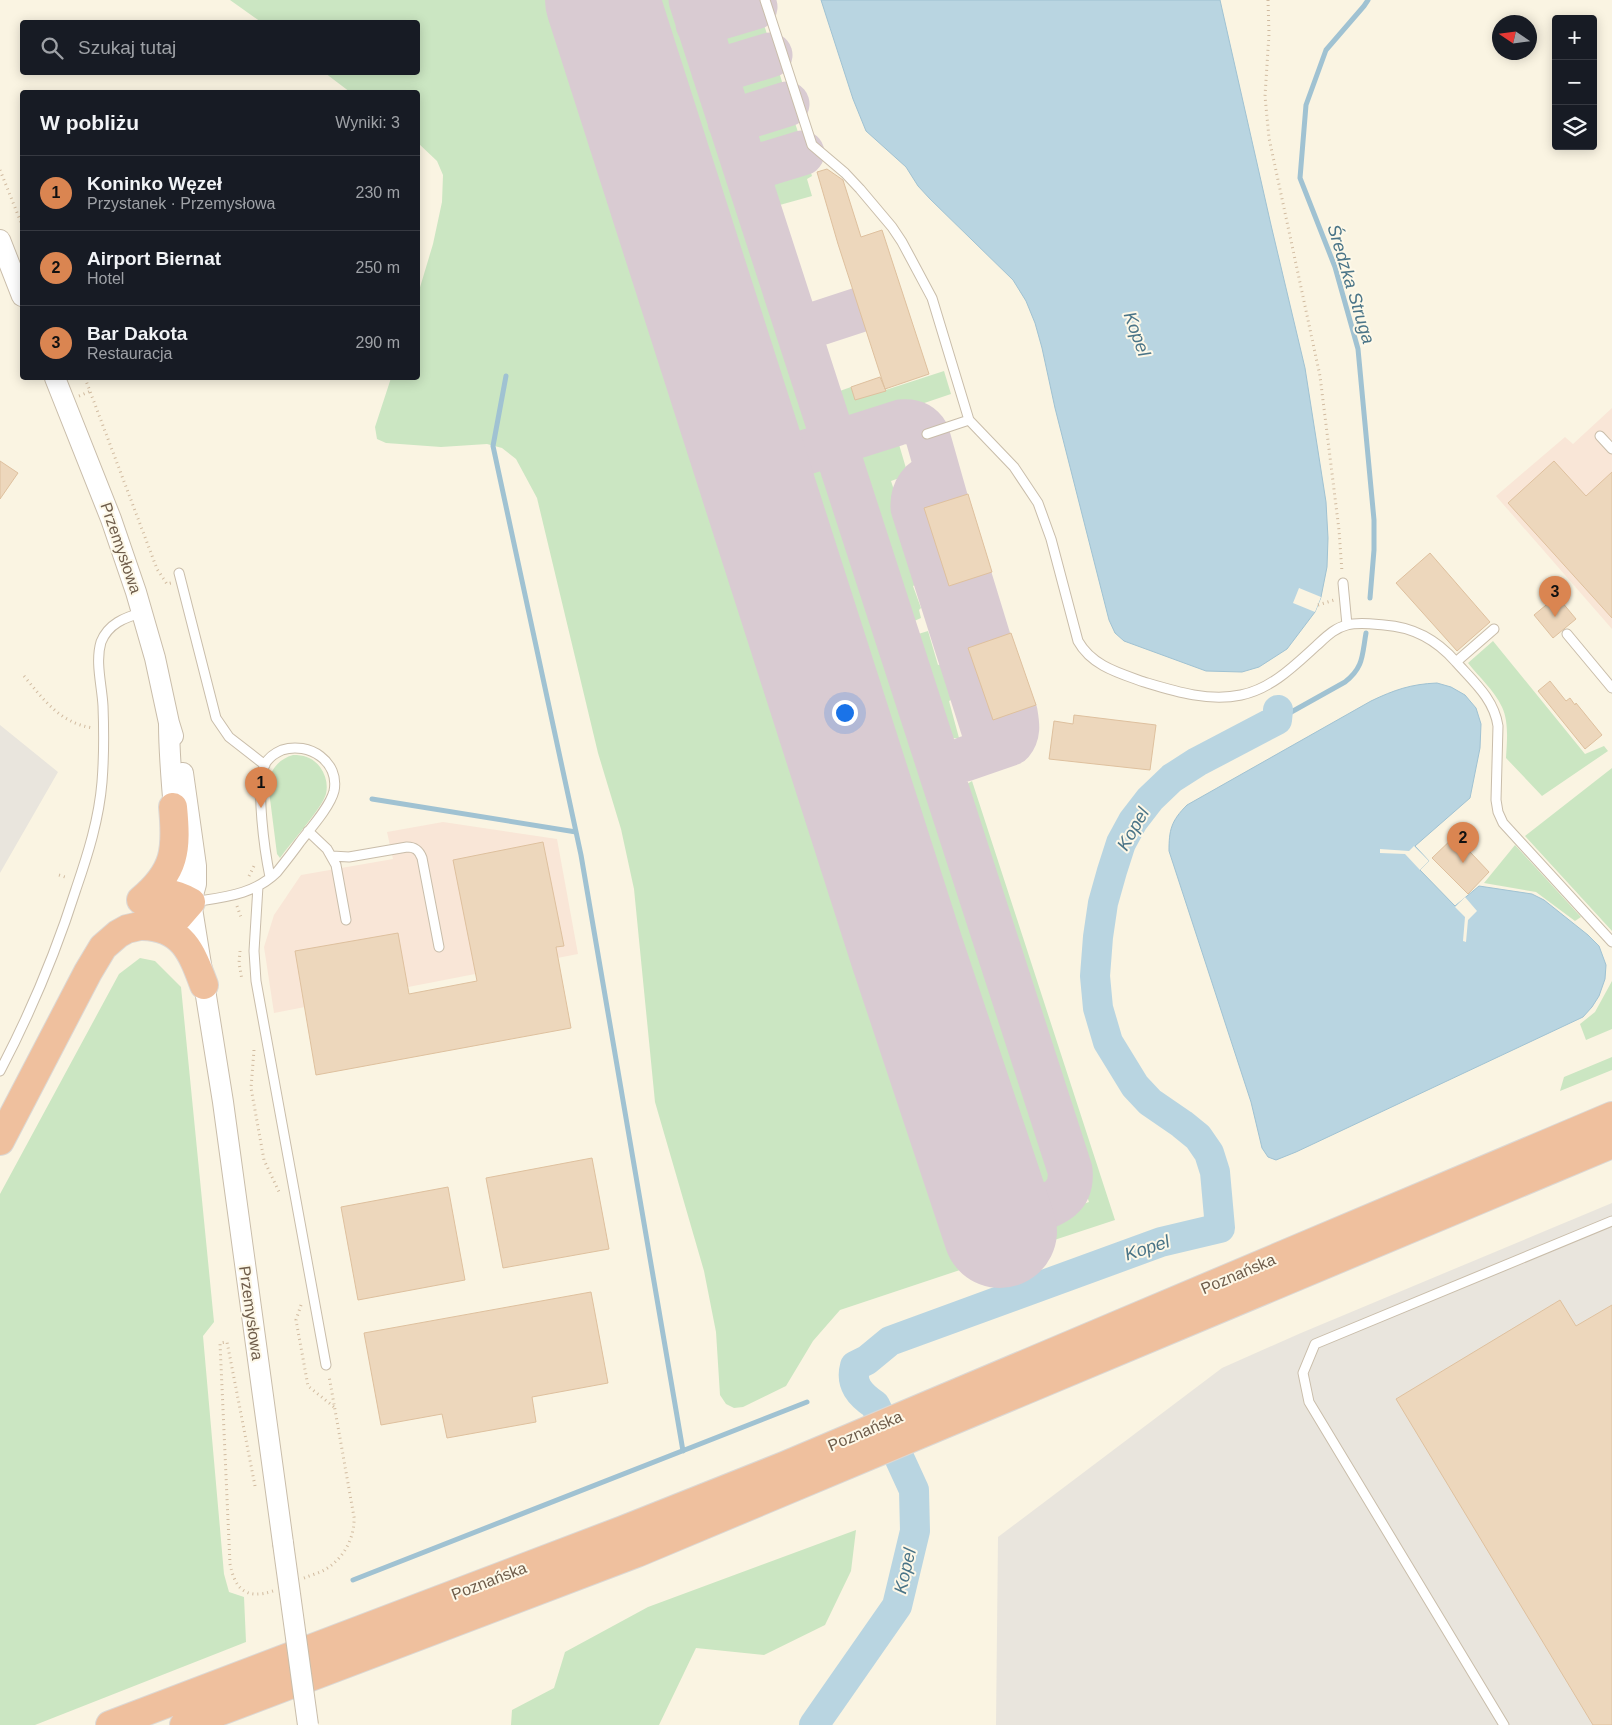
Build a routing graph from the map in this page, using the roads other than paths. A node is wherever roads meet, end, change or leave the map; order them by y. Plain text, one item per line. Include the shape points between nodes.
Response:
1 (765, 0) edge
2 (0, 240) edge
3 (20, 291) edge
4 (56, 380) edge
5 (969, 420) junction
6 (927, 434) dead end
7 (1600, 436) dead end
8 (1612, 449) edge
9 (180, 577) road end
10 (1343, 583) road end
11 (143, 612) junction
12 (1348, 625) junction
13 (1494, 629) dead end
14 (1567, 634) dead end
15 (1456, 662) junction
16 (1612, 688) edge
17 (169, 723) junction
18 (265, 764) junction
19 (173, 807) junction
20 (308, 831) junction
21 (332, 856) junction
22 (270, 877) junction
23 (258, 886) junction
24 (143, 899) junction
25 (191, 902) junction
26 (346, 920) dead end
27 (143, 926) junction
28 (1612, 942) edge
29 (439, 947) dead end
30 (88, 972) junction
31 (204, 985) junction
32 (0, 1071) edge
33 (1612, 1116) edge
34 (0, 1141) edge
35 (1612, 1144) edge
36 (1612, 1221) edge
37 (326, 1365) dead end
38 (936, 1415) junction
39 (862, 1446) junction
40 (110, 1725) edge
41 (184, 1725) edge
42 (308, 1725) edge
43 (1504, 1725) edge

1 - 5 lane via 812,145 860,189 902,242 932,298
2 - 3 street
4 - 11 street, Przemysłowa via 111,519
5 - 6 lane
5 - 12 lane via 1014,467 1038,503 1051,538 1078,641 1092,659 1104,666 1189,694 1212,697 1241,695 1281,677 1330,634
7 - 8 lane
9 - 18 lane via 216,718 230,737
10 - 12 lane
11 - 17 street, Przemysłowa
11 - 32 lane via 122,619 108,630 100,645 104,729 102,784 95,830 50,963
12 - 15 lane via 1390,625 1415,632 1436,642
13 - 15 lane
14 - 16 lane
15 - 28 lane via 1492,704 1496,715 1496,800 1503,823
17 - 19 street, Przemysłowa
17 - 25 street, Przemysłowa via 179,753 196,866
18 - 20 lane via 274,754 294,747 310,749 327,764 334,790 329,803
18 - 22 lane via 260,790
19 - 24 highway via 175,838 171,860 163,879
19 - 25 street, Przemysłowa via 179,870
20 - 21 lane
20 - 22 lane
21 - 26 lane via 338,870
21 - 29 lane via 349,857 407,847 420,852
22 - 23 lane
23 - 25 lane via 236,895
23 - 37 lane via 254,951 256,981
24 - 25 highway via 162,892
24 - 30 highway via 106,934 94,953
25 - 27 highway via 178,917
25 - 31 street, Przemysłowa
27 - 30 highway via 127,929 112,939
27 - 31 highway via 163,929 180,939 191,952
30 - 34 highway
31 - 42 street, Przemysłowa, bridge via 223,1102
33 - 38 highway, Poznańska
35 - 38 highway, Poznańska
36 - 43 lane via 1315,1344 1303,1373 1309,1402
38 - 39 highway, Poznańska
39 - 40 highway, Poznańska via 623,1530
39 - 41 highway, Poznańska via 637,1553

